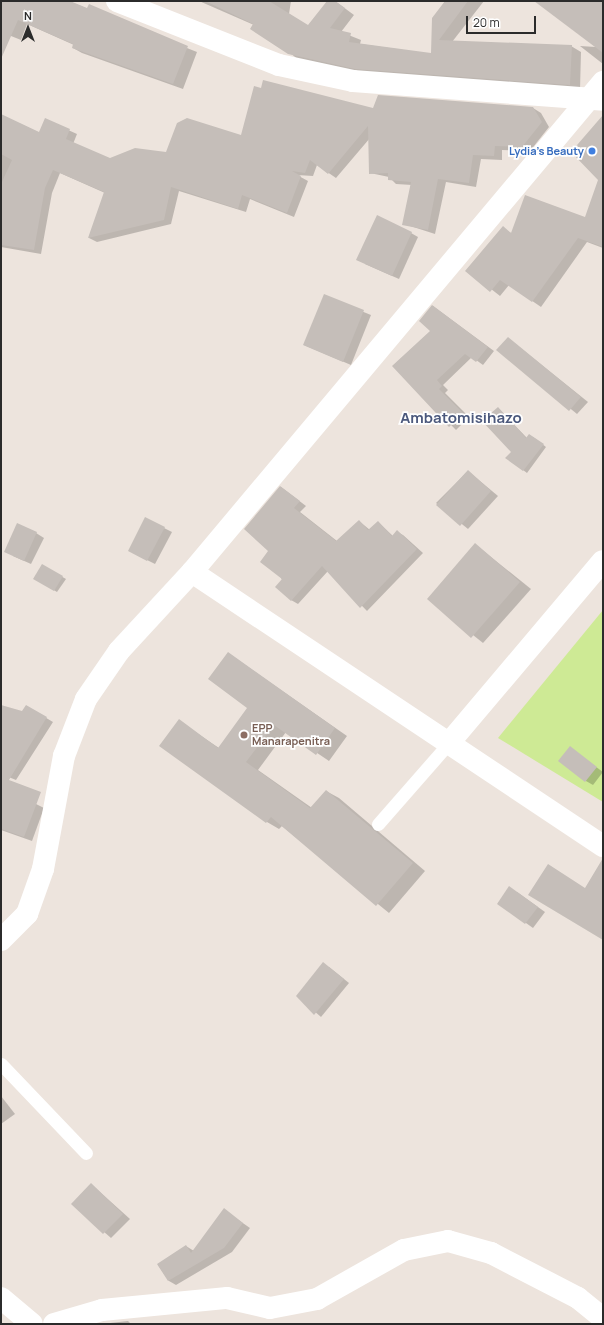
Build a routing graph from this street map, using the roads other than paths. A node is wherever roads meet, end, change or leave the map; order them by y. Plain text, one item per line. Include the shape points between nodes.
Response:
1 (117, 1) edge
2 (603, 82) edge
3 (597, 100) edge
4 (603, 561) edge
5 (192, 572) junction
6 (449, 743) junction
7 (378, 824) dead end
8 (603, 846) edge
9 (1, 940) edge
10 (1, 1064) edge
11 (86, 1153) dead end
12 (1, 1298) edge
13 (603, 1318) edge
14 (32, 1324) edge
15 (54, 1324) edge

1 - 3 street via 279,65 354,81
2 - 3 street
3 - 5 street
4 - 6 street
5 - 6 street
5 - 9 street via 119,651 86,699 64,756 43,869 27,914
6 - 7 lane
6 - 8 street
10 - 11 lane
12 - 14 street
13 - 15 street via 578,1298 491,1253 448,1241 404,1250 309,1300 270,1308 219,1298 102,1310

